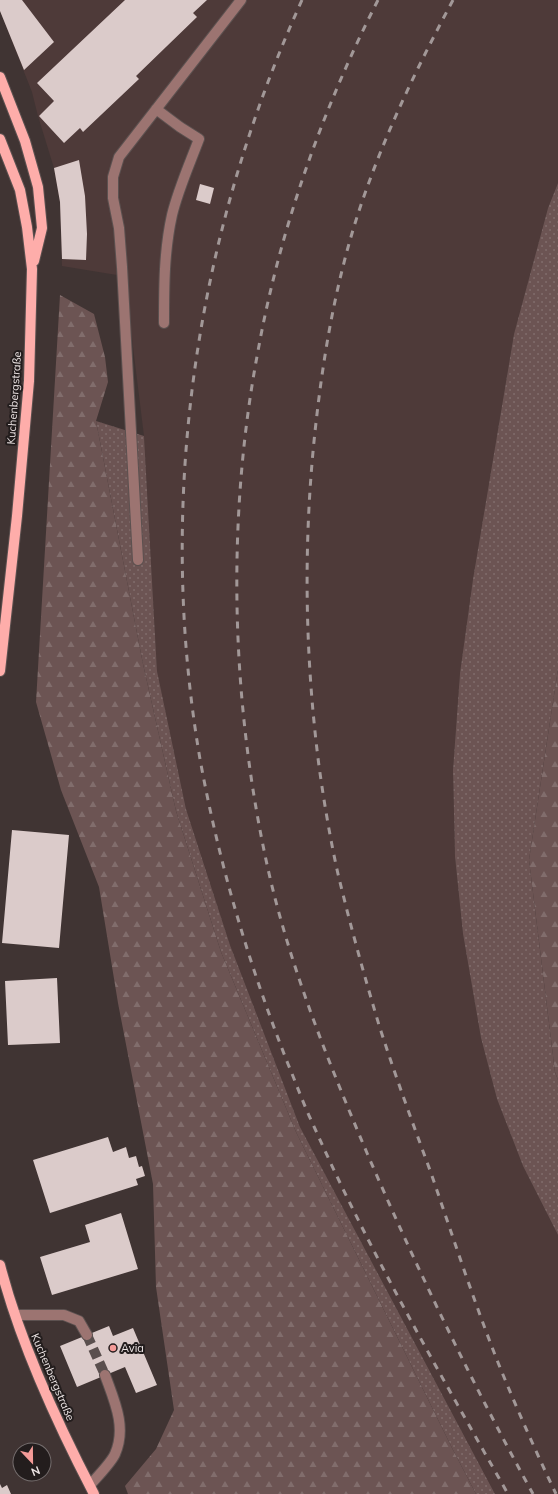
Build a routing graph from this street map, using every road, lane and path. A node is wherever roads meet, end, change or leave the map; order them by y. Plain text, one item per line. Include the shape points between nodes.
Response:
1 (241, 0) edge
2 (0, 77) edge
3 (156, 109) junction
4 (0, 139) edge
5 (32, 269) junction
6 (164, 323) dead end
7 (138, 560) dead end
8 (0, 671) edge
9 (0, 1265) edge
10 (16, 1316) junction
11 (87, 1335) tunnel mouth
12 (105, 1375) tunnel mouth
13 (92, 1490) edge

1 - 3 lane
2 - 5 main road, Kuchenbergstraße via 25,142 38,187 42,228
3 - 6 lane via 198,139 172,215 164,278
3 - 7 lane via 119,157 113,177 113,198 119,228 122,267
4 - 5 main road, Kuchenbergstraße via 20,190
5 - 8 main road, Kuchenbergstraße via 29,381
9 - 10 main road, Kuchenbergstraße
10 - 11 lane via 64,1315 79,1321
10 - 13 main road, Kuchenbergstraße via 37,1373
12 - 13 lane via 118,1413 120,1436 115,1455

